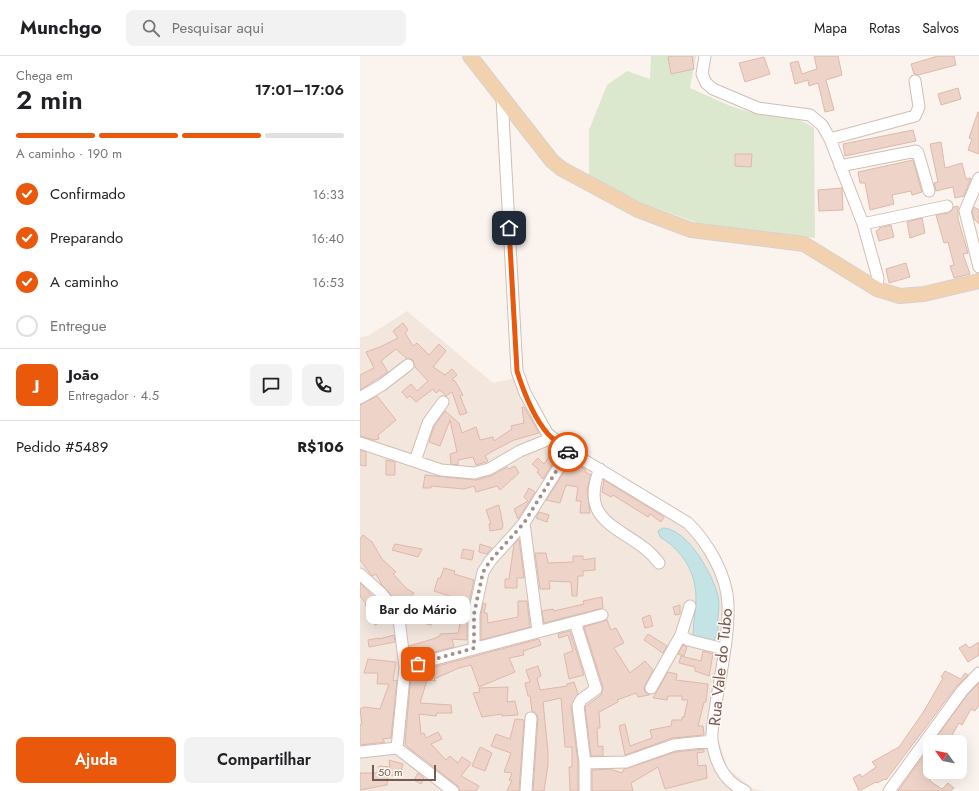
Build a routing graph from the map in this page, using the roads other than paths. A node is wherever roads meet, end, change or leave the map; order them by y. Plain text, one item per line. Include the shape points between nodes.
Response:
1 (470, 56) edge
2 (706, 56) edge
3 (914, 81) dead end
4 (502, 98) junction
5 (830, 138) junction
6 (840, 166) junction
7 (979, 178) edge
8 (929, 191) dead end
9 (946, 206) dead end
10 (863, 224) junction
11 (979, 267) edge
12 (979, 281) edge
13 (877, 289) junction
14 (408, 365) dead end
15 (360, 398) edge
16 (443, 402) dead end
17 (552, 438) junction
18 (360, 443) edge
19 (569, 451) junction
20 (415, 461) junction
21 (600, 469) junction
22 (524, 523) junction
23 (659, 562) dead end
24 (360, 574) edge
25 (690, 606) dead end
26 (602, 615) dead end
27 (574, 622) junction
28 (538, 631) junction
29 (681, 635) junction
30 (474, 648) junction
31 (724, 650) junction
32 (404, 668) junction
33 (979, 673) edge
34 (650, 688) dead end
35 (531, 718) dead end
36 (712, 741) junction
37 (397, 748) junction
38 (360, 752) edge
39 (584, 763) junction
40 (453, 791) edge
41 (526, 791) edge
42 (585, 791) edge
43 (745, 791) edge
44 (890, 791) edge

1 - 4 main road
2 - 5 street via 702,74 706,83 713,89 758,108 810,115 822,125
3 - 5 street via 919,107 915,116
4 - 13 main road via 552,161 562,169 638,210 691,230 804,244
4 - 17 street, Rua Vale do Tubo via 517,371 543,427
5 - 6 street
6 - 8 street via 916,151
6 - 10 street
7 - 11 street via 965,211
9 - 10 street
10 - 13 street via 878,278
12 - 13 main road via 924,294 900,296
14 - 15 street
16 - 20 street via 428,423
17 - 19 street, Rua Vale do Tubo
17 - 20 street via 520,451 489,469 474,473 445,471
18 - 20 street
19 - 21 street, Rua Vale do Tubo
19 - 22 street
21 - 23 street via 594,482 594,499 603,520 647,549
21 - 31 street, Rua Vale do Tubo via 688,523 698,533 725,583 728,604
22 - 28 street
22 - 30 street via 483,572 474,614
24 - 32 street via 395,610 399,619
25 - 29 street
26 - 27 street
27 - 28 street
27 - 39 street via 596,689 581,700 578,706
28 - 30 street
29 - 31 street via 688,640
29 - 34 street
30 - 32 street
31 - 36 street, Rua Vale do Tubo
32 - 37 street
33 - 44 street via 962,691
35 - 41 street
36 - 39 street via 674,745 626,762
36 - 43 street, Rua Vale do Tubo via 721,772 735,786
37 - 38 street
37 - 40 street
39 - 42 street

